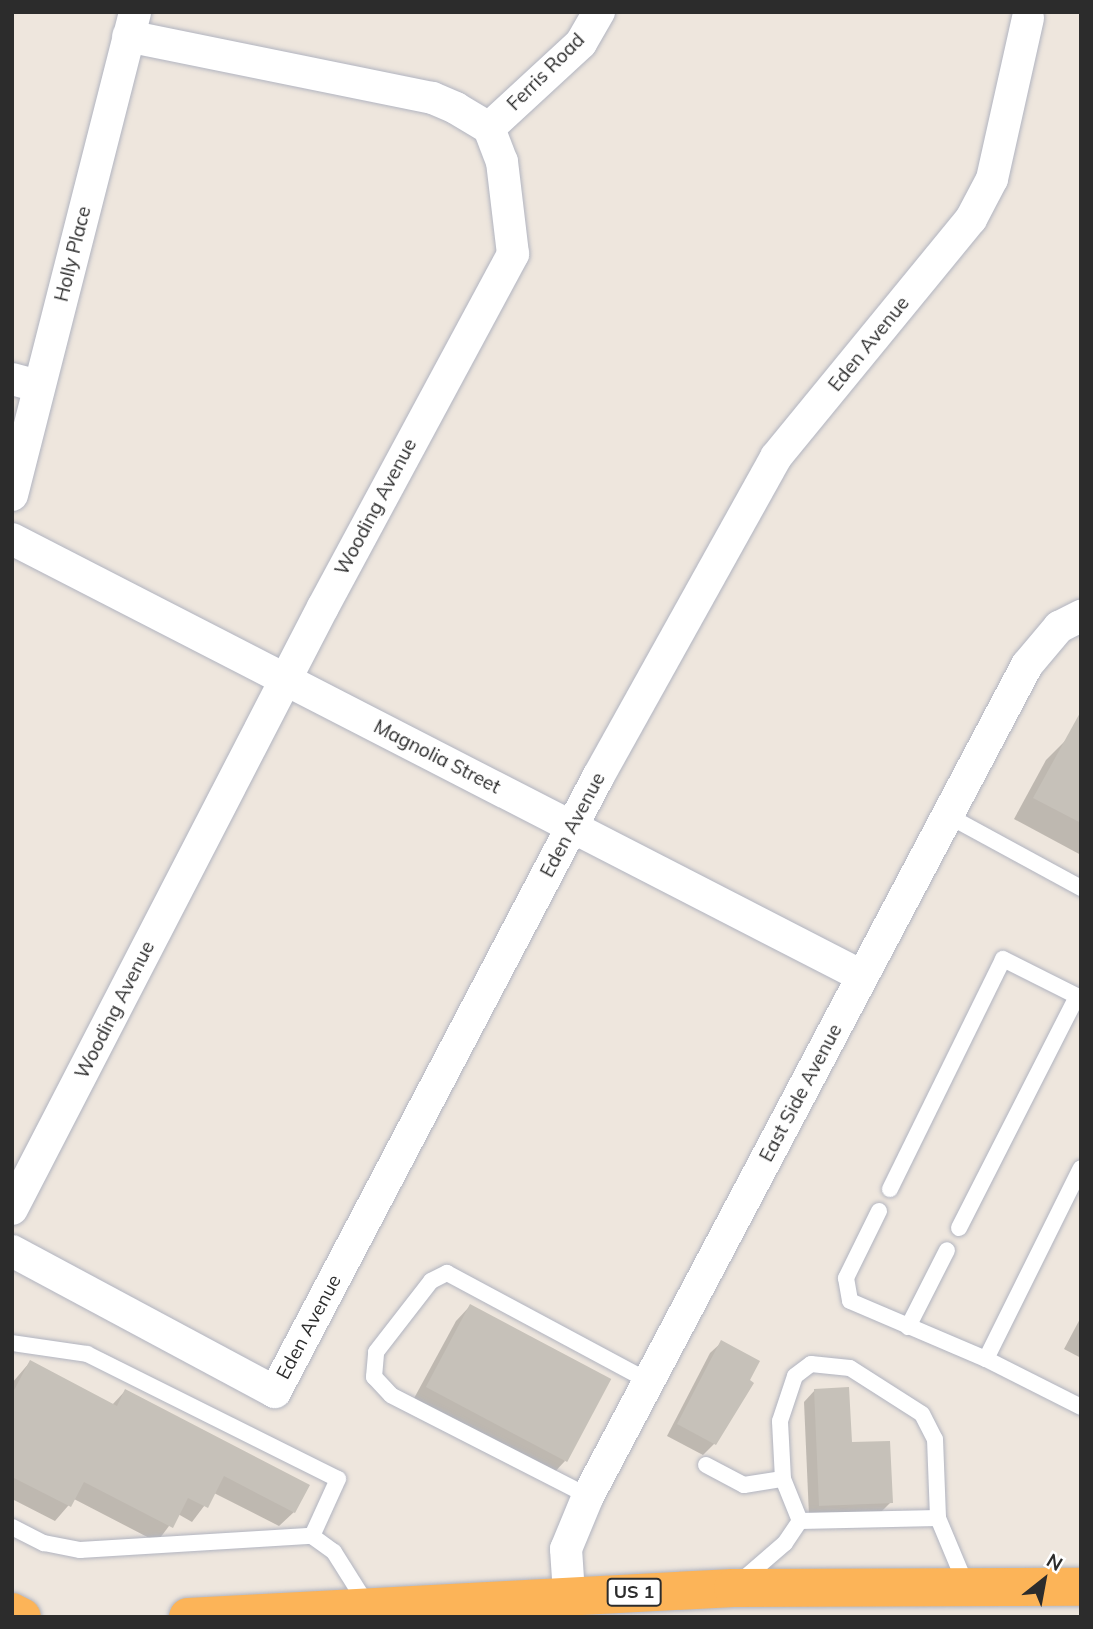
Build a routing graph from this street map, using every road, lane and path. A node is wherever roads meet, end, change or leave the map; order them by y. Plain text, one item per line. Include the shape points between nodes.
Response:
1 (599, 12) edge
2 (1028, 18) dead end
3 (132, 24) edge
4 (489, 128) junction
5 (26, 382) edge
6 (12, 495) edge
7 (12, 539) edge
8 (1081, 616) edge
9 (285, 679) junction
10 (947, 816) junction
11 (572, 827) junction
12 (1081, 888) edge
13 (862, 976) junction
14 (1079, 997) edge
15 (1081, 1168) edge
16 (890, 1189) dead end
17 (12, 1209) edge
18 (879, 1211) dead end
19 (959, 1228) dead end
20 (947, 1250) dead end
21 (12, 1251) edge
22 (908, 1327) junction
23 (12, 1343) edge
24 (986, 1359) junction
25 (650, 1382) junction
26 (1081, 1407) edge
27 (706, 1465) dead end
28 (783, 1479) junction
29 (588, 1496) junction
30 (938, 1518) junction
31 (800, 1521) junction
32 (12, 1527) edge
33 (312, 1536) junction
34 (966, 1585) junction
35 (1081, 1587) edge
36 (733, 1588) junction
37 (569, 1594) junction
38 (368, 1606) junction
39 (12, 1612) edge
40 (22, 1617) edge
41 (188, 1617) edge

1 - 4 street, Ferris Road via 581,43
2 - 11 street, Eden Avenue via 992,179 971,219 776,457
3 - 4 street via 432,98
3 - 5 street, Holly Place
4 - 9 street, Wooding Avenue via 502,162 513,254
5 - 6 street, Holly Place via 19,481
7 - 9 street, Magnolia Street
8 - 10 street, East Side Avenue via 1059,627 1027,665
9 - 11 street, Magnolia Street
9 - 17 street, Wooding Avenue
10 - 12 lane
10 - 13 street, East Side Avenue
11 - 13 street, Magnolia Street
11 - 21 street, Eden Avenue via 275,1392
13 - 25 street, East Side Avenue
14 - 16 lane via 1003,959
14 - 19 lane
15 - 24 lane
18 - 22 lane via 846,1279 845,1293 855,1304
20 - 22 lane
22 - 24 lane
23 - 33 lane via 87,1354 338,1479
24 - 26 lane
25 - 29 street, East Side Avenue
25 - 29 lane via 447,1273 431,1281 376,1352 374,1377 391,1395
27 - 28 lane via 744,1485
28 - 30 lane via 780,1420 795,1376 811,1364 850,1368 922,1414 934,1439
28 - 31 lane
29 - 37 street, East Side Avenue via 566,1549
30 - 31 lane
30 - 34 lane
31 - 36 lane via 785,1543
32 - 33 lane via 44,1544 80,1550
33 - 38 lane via 334,1552
34 - 35 highway, US 1
34 - 36 highway, US 1
36 - 37 highway, US 1
37 - 38 highway, US 1
38 - 41 highway, US 1
39 - 40 highway

